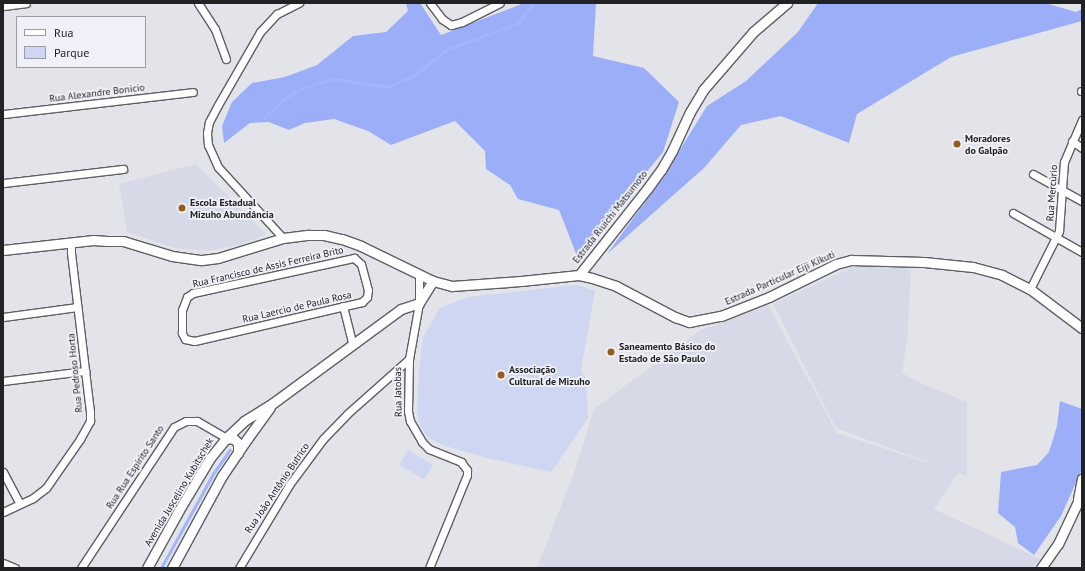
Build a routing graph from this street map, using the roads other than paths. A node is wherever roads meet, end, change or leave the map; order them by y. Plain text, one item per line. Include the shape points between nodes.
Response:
1 (26, 3) edge
2 (198, 3) edge
3 (299, 3) edge
4 (430, 3) edge
5 (500, 3) edge
6 (787, 3) edge
7 (3, 6) edge
8 (226, 59) dead end
9 (193, 92) dead end
10 (3, 114) edge
11 (1082, 120) edge
12 (1072, 141) junction
13 (1082, 148) edge
14 (123, 169) dead end
15 (1033, 174) dead end
16 (3, 183) edge
17 (1062, 190) junction
18 (1082, 201) edge
19 (1014, 213) dead end
20 (283, 238) junction
21 (1057, 238) junction
22 (71, 242) junction
23 (3, 250) edge
24 (1082, 252) edge
25 (354, 258) joint
26 (419, 274) junction
27 (579, 275) junction
28 (433, 281) junction
29 (1030, 289) junction
30 (419, 303) junction
31 (343, 306) junction
32 (77, 308) junction
33 (3, 317) edge
34 (1082, 328) edge
35 (188, 341) joint
36 (352, 343) junction
37 (409, 359) junction
38 (85, 371) junction
39 (3, 381) edge
40 (273, 403) junction
41 (226, 438) junction
42 (238, 453) junction
43 (3, 472) edge
44 (1082, 478) edge
45 (1080, 497) edge
46 (20, 504) junction
47 (3, 512) edge
48 (3, 563) edge
49 (15, 568) edge
50 (81, 568) edge
51 (147, 568) edge
52 (172, 568) edge
53 (239, 568) edge
54 (429, 568) edge
55 (1041, 568) edge

1 - 7 street
2 - 8 street via 215,29
3 - 20 street via 277,14 260,32 209,122 207,133 208,145 221,171
4 - 5 street via 446,23 455,24
6 - 27 street, Estrada Riuichi Matsumoto via 753,32 703,90 661,170
9 - 10 street, Rua Alexandre Bonício
11 - 12 street, Rua Mercúrio
12 - 13 street
12 - 17 street, Rua Mercúrio via 1064,162
14 - 16 street
15 - 17 street
17 - 18 street
17 - 21 street, Rua Mercúrio
19 - 21 street
20 - 22 street, Estrada Particular Eiji Kikuti via 218,258 202,260 172,256 123,241
20 - 26 street, Estrada Particular Eiji Kikuti via 309,234 342,239
21 - 24 street
21 - 29 street, Rua Mercúrio
22 - 23 street, Estrada Particular Eiji Kikuti
22 - 32 street, Rua Pedroso Horta
25 - 31 street, Rua Laercio de Paula Rosa via 361,264 368,290 367,297 362,302
25 - 35 street, Rua Francisco de Assis Ferreira Brito via 192,293 184,302 181,320 182,333
26 - 28 street, Estrada Particular Eiji Kikuti
26 - 30 street, Rua Jatobas
27 - 28 street, Estrada Particular Eiji Kikuti via 463,286
27 - 29 street, Estrada Particular Eiji Kikuti via 616,286 675,317 690,322 703,321 734,311 836,264 851,260 924,262 973,267 1002,275
28 - 30 street, Rua Jatobas
29 - 34 street, Estrada Particular Eiji Kikuti
30 - 36 street, Avenida Juscelino Kubitschek via 401,309
30 - 37 street, Rua Jatobas
31 - 35 street, Rua Laercio de Paula Rosa
31 - 36 street
32 - 33 street
32 - 38 street, Rua Pedroso Horta
36 - 40 street, Avenida Juscelino Kubitschek
37 - 53 street, Rua João Antônio Butrico via 347,414 324,439 289,485
37 - 54 street, Rua Jatobas via 408,411 414,433 429,449 465,465 467,474
38 - 39 street
38 - 46 street, Rua Pedroso Horta via 90,412 86,430 46,488
40 - 41 street, Avenida Juscelino Kubitschek via 244,421
40 - 42 street, Avenida Juscelino Kubitschek
41 - 42 street via 234,439 238,443
41 - 50 street, Rua Rua Espírito Santo via 196,421 186,421 174,427
41 - 51 street, Avenida Juscelino Kubitschek via 210,458
42 - 52 street, Avenida Juscelino Kubitschek
43 - 46 street
44 - 45 street
45 - 55 street via 1058,544
46 - 47 street, Rua Pedroso Horta
48 - 49 street

